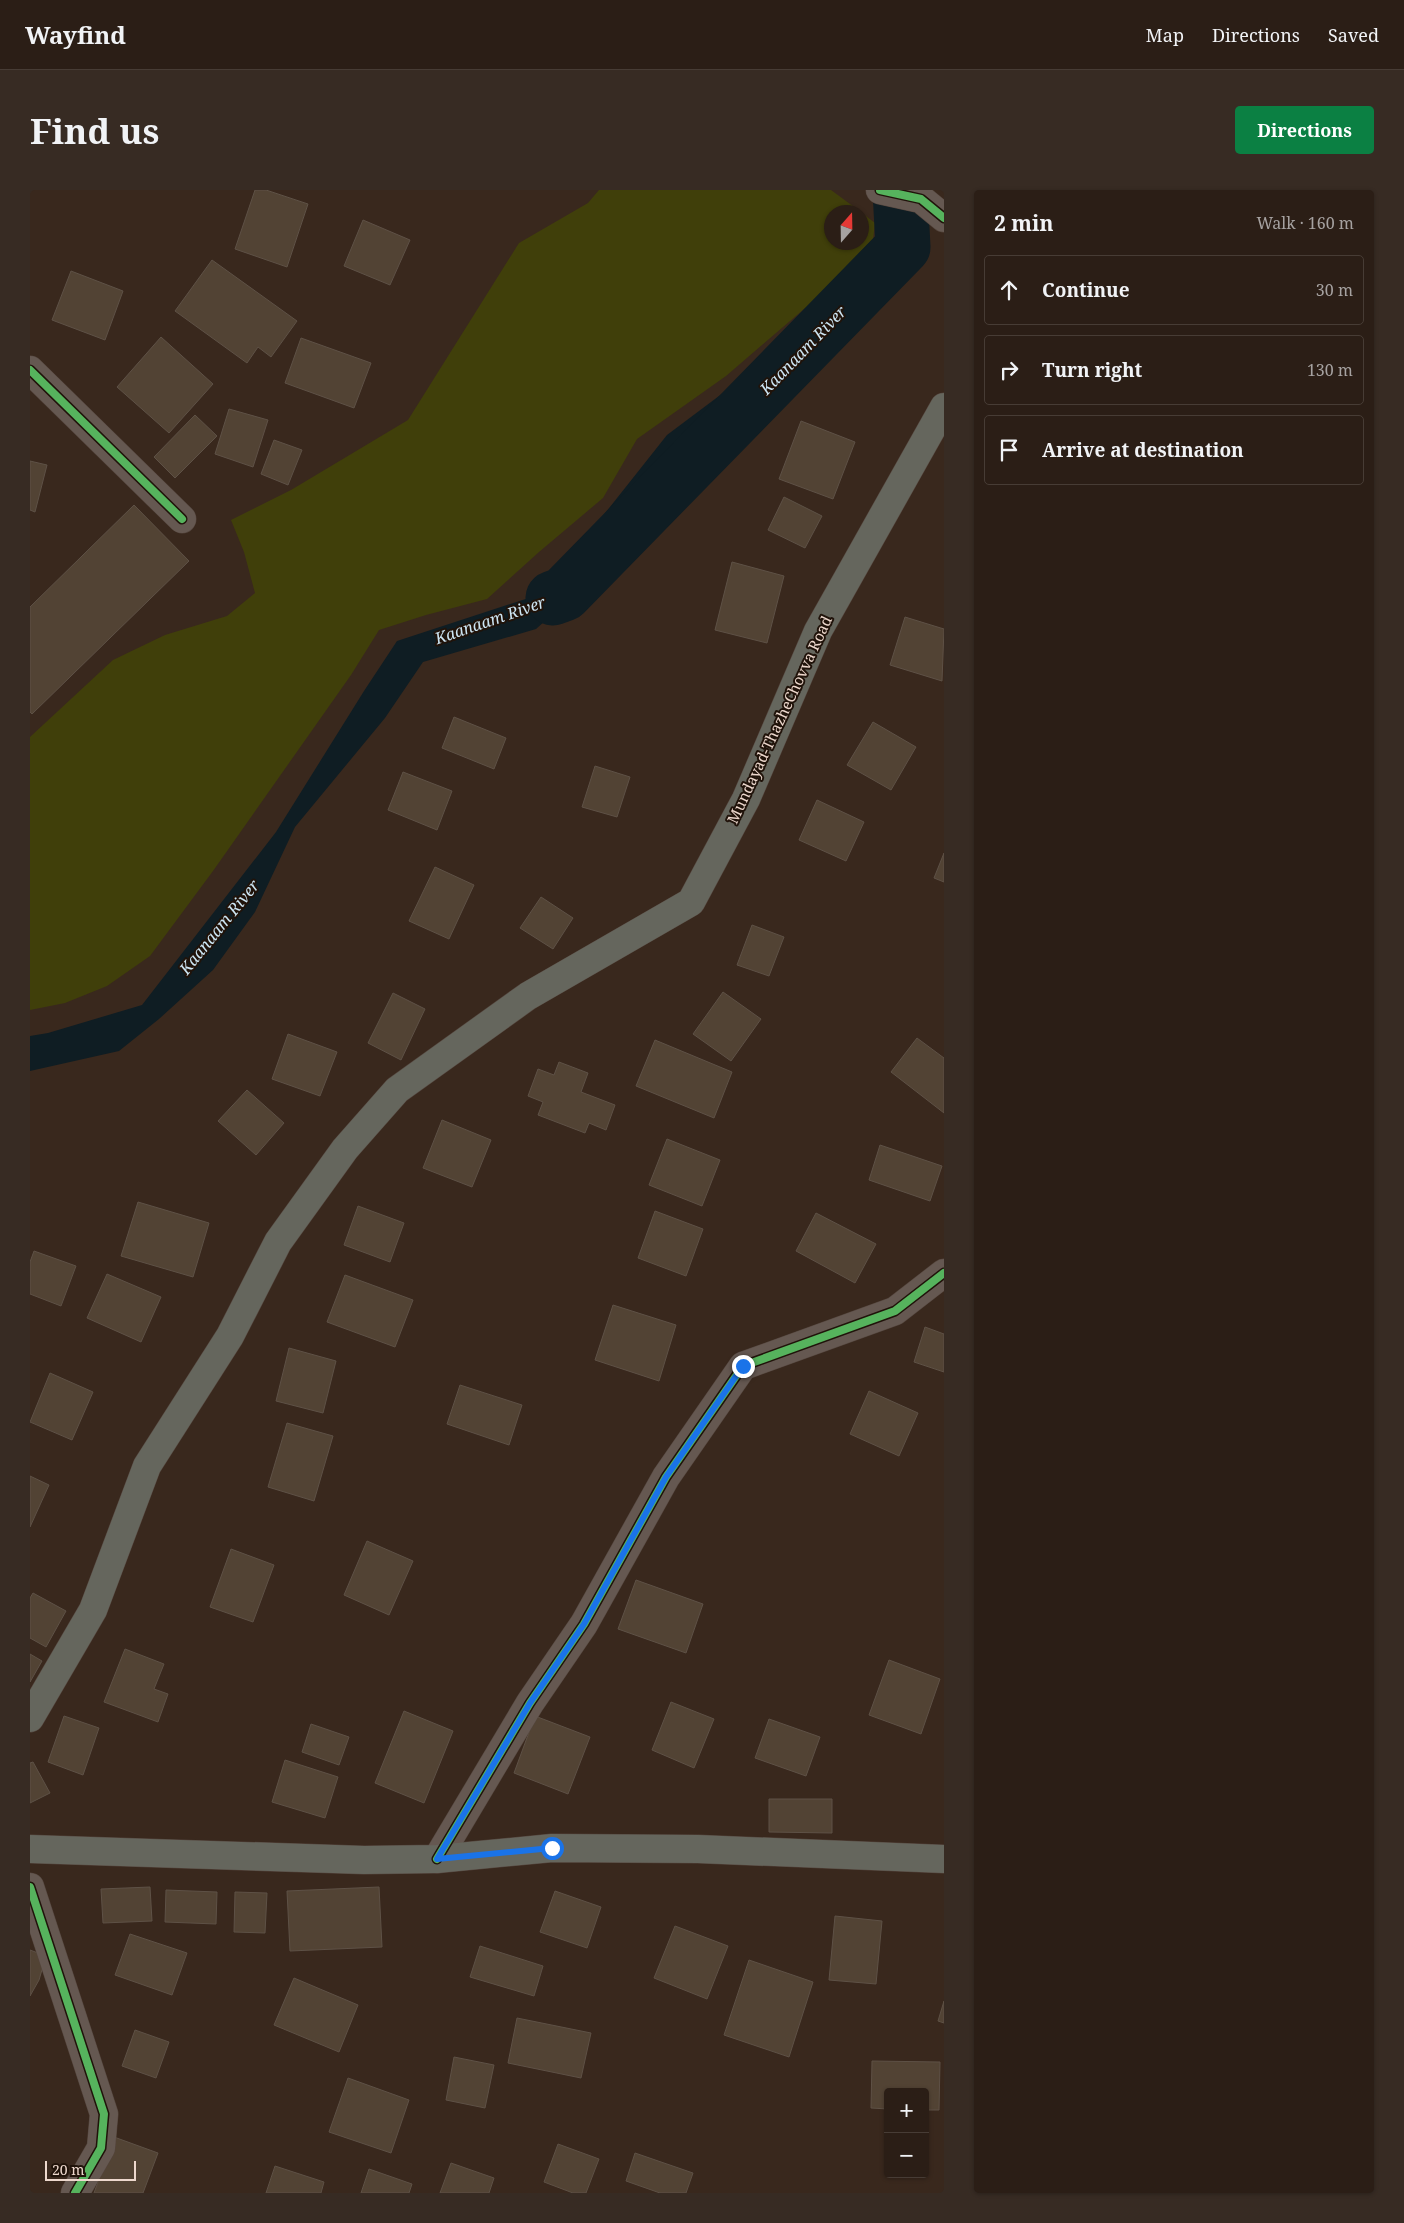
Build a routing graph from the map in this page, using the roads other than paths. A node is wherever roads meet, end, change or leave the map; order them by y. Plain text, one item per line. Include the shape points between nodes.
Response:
1 (881, 190) edge
2 (944, 218) edge
3 (30, 370) edge
4 (944, 406) edge
5 (182, 519) dead end
6 (944, 1273) edge
7 (30, 1718) edge
8 (30, 1849) edge
9 (437, 1859) junction
10 (944, 1859) edge
11 (30, 1887) edge
12 (75, 2193) edge

1 - 2 street via 921,199
3 - 5 street
4 - 7 main road, Mundayad-ThazheChovva Road via 818,631 746,799 691,902 528,996 497,1018 397,1090 345,1149 278,1242 230,1336 147,1466 93,1610
6 - 9 street via 895,1311 743,1366 666,1477 584,1624 530,1703
8 - 9 main road via 364,1860
9 - 10 main road via 552,1848 698,1849
11 - 12 street via 104,2114 101,2148

